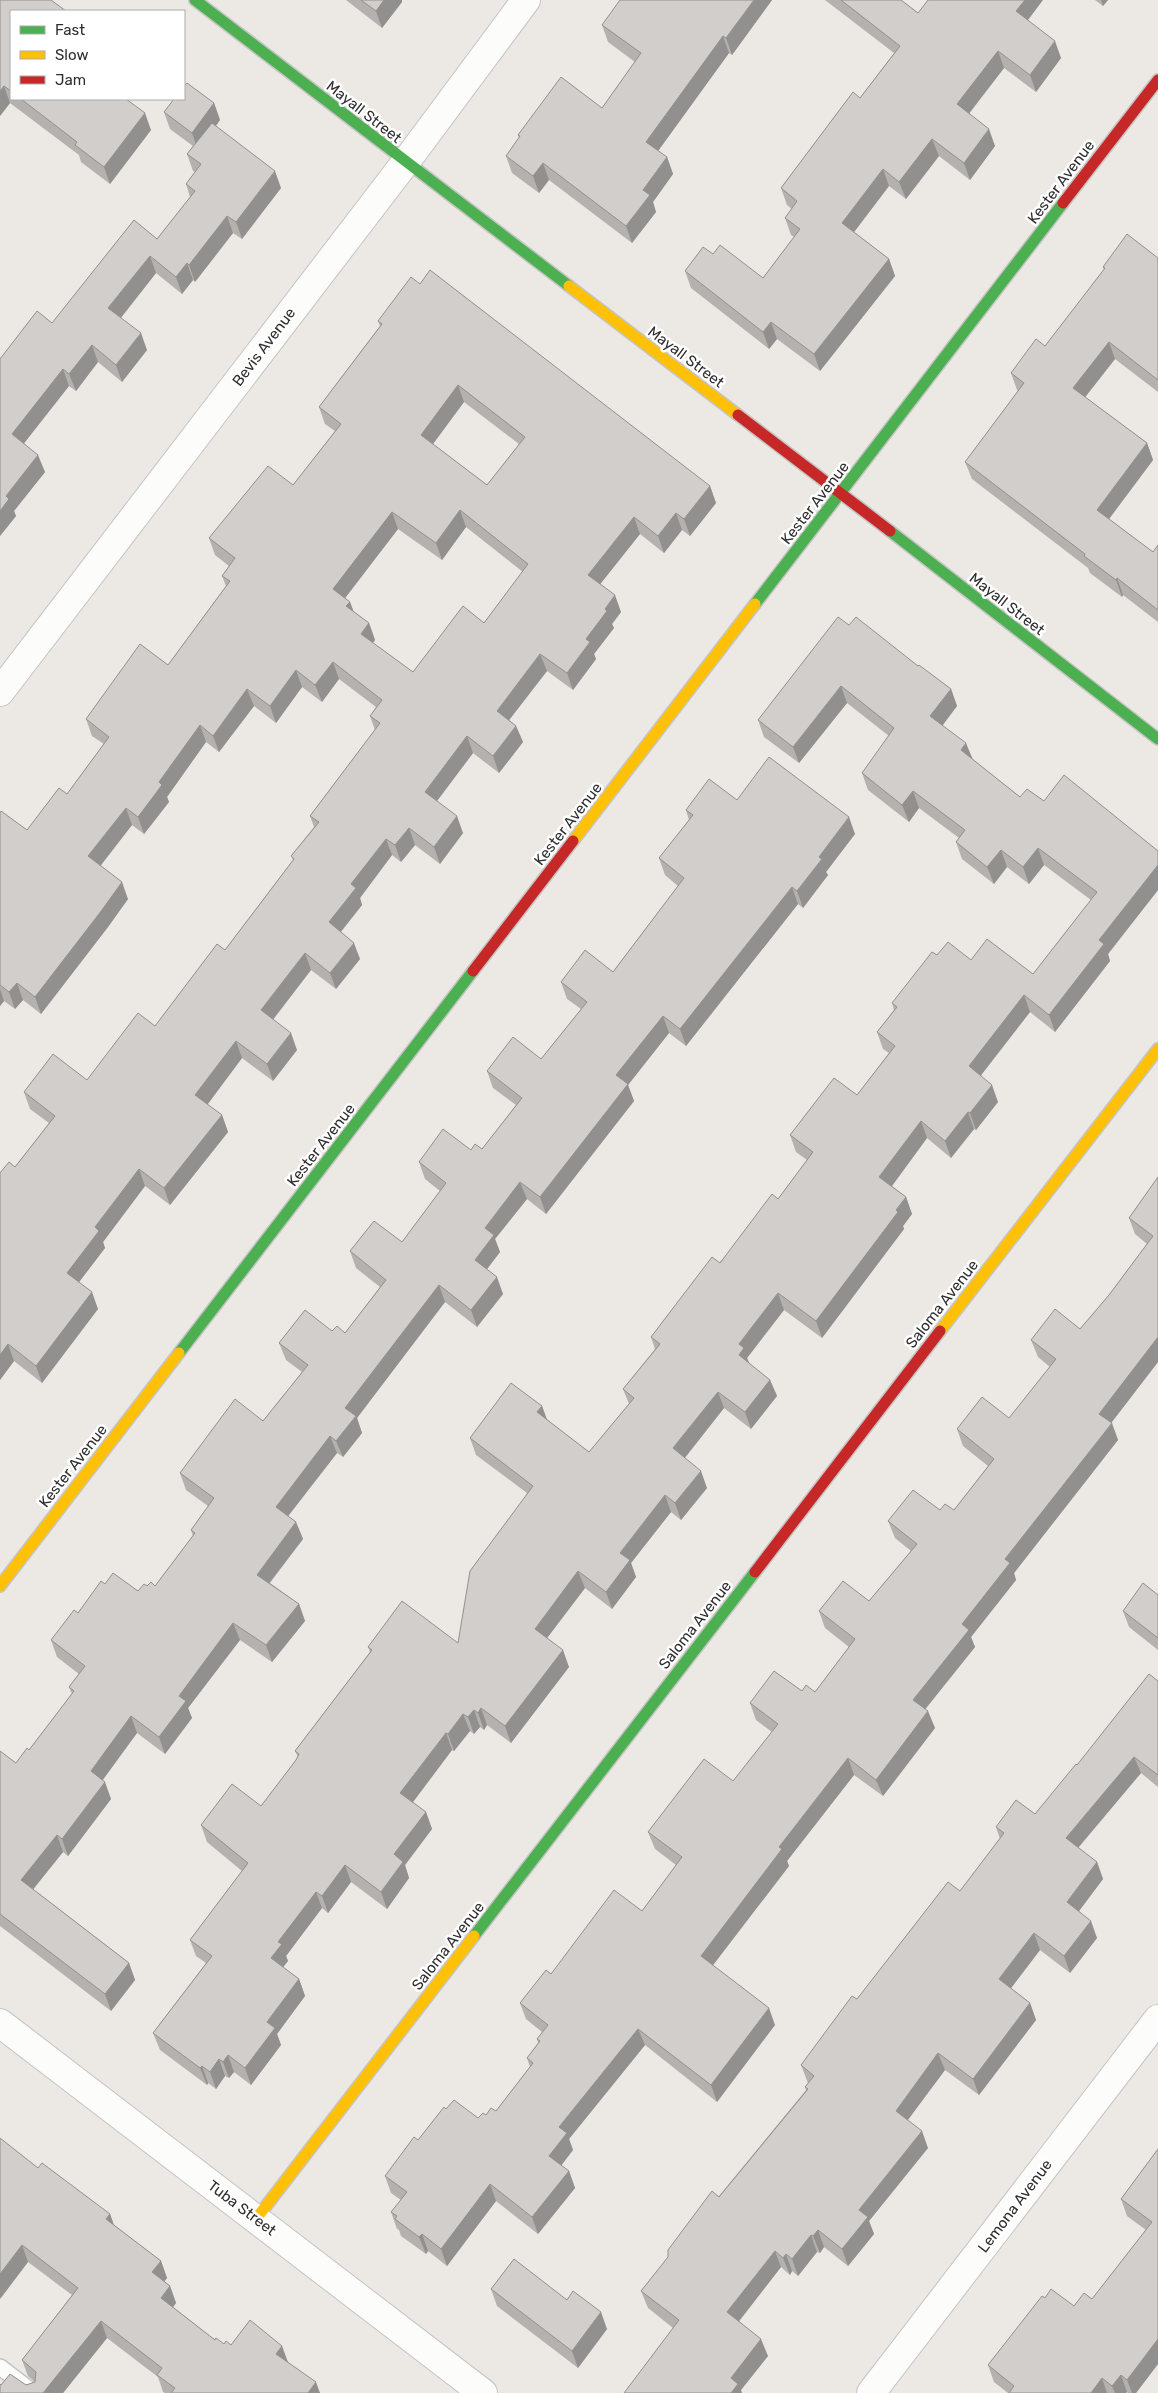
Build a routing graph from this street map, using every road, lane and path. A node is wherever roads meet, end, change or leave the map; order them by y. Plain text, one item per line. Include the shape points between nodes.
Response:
1 (195, 0) edge
2 (526, 0) edge
3 (1158, 80) edge
4 (405, 162) junction
5 (842, 494) junction
6 (0, 692) edge
7 (1158, 739) edge
8 (1158, 1049) edge
9 (0, 1586) edge
10 (1158, 2019) edge
11 (0, 2023) edge
12 (256, 2219) junction
13 (0, 2367) edge
14 (34, 2393) edge
15 (484, 2393) edge
16 (871, 2393) edge

1 - 4 street, Mayall Street
2 - 4 street, Bevis Avenue
3 - 5 street, Kester Avenue
4 - 5 street, Mayall Street
4 - 6 street, Bevis Avenue
5 - 7 street, Mayall Street
5 - 9 street, Kester Avenue
8 - 12 street, Saloma Avenue
10 - 16 street, Lemona Avenue
11 - 12 street, Tuba Street
12 - 15 street, Tuba Street
13 - 14 lane

